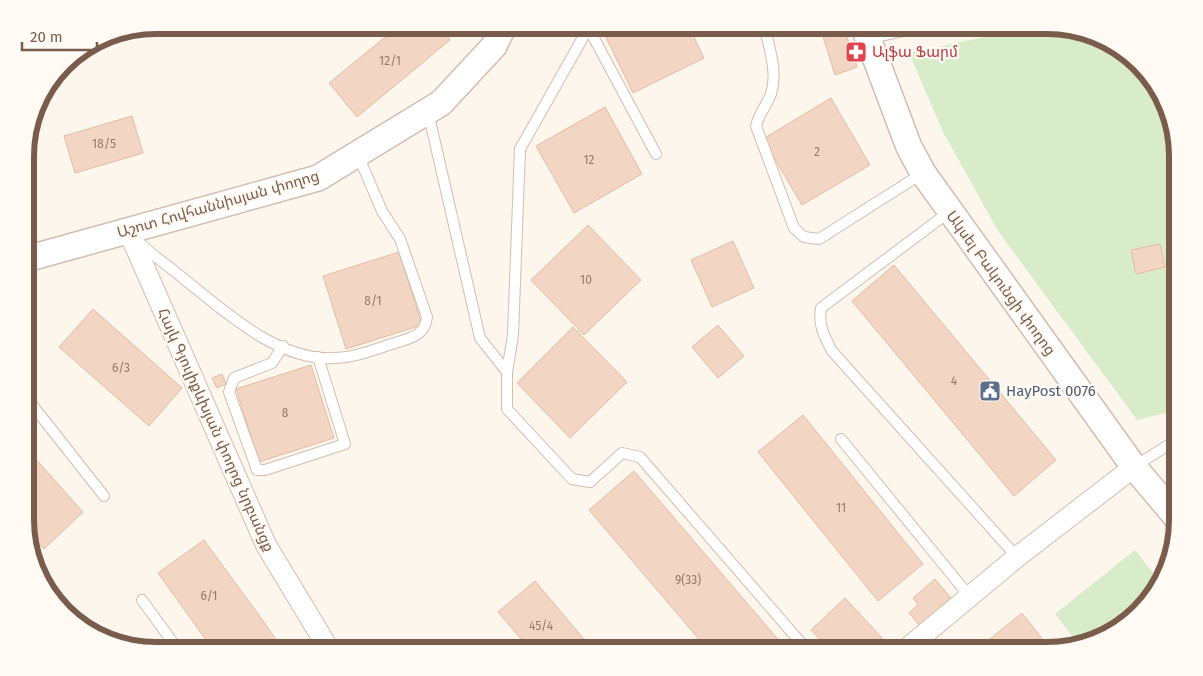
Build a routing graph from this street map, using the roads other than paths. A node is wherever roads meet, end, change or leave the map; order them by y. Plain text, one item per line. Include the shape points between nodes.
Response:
1 (500, 34) edge
2 (585, 34) edge
3 (593, 34) edge
4 (766, 34) edge
5 (866, 34) edge
6 (428, 112) junction
7 (656, 154) dead end
8 (358, 155) junction
9 (923, 173) junction
10 (949, 212) junction
11 (128, 230) junction
12 (34, 257) edge
13 (283, 346) junction
14 (318, 357) junction
15 (507, 372) junction
16 (34, 407) edge
17 (841, 439) dead end
18 (1169, 446) edge
19 (1134, 467) junction
20 (104, 496) dead end
21 (1169, 508) edge
22 (1017, 557) junction
23 (970, 597) junction
24 (142, 600) dead end
25 (172, 642) edge
26 (325, 642) edge
27 (800, 642) edge
28 (915, 642) edge

1 - 6 street, Աշոտ Հովհաննիսյան փողոց via 494,46 441,103
2 - 15 lane via 520,149 513,335
3 - 7 lane
4 - 9 lane via 774,75 770,96 759,113 756,126 794,228 804,237 820,239
5 - 9 street, Ակսել Բակունցի փողոց via 909,147
6 - 8 street, Աշոտ Հովհաննիսյան փողոց
6 - 15 lane via 480,338
8 - 11 street, Աշոտ Հովհաննիսյան փողոց via 318,178
8 - 14 lane via 382,211 400,239 426,316 426,326 419,335 362,353
9 - 10 street, Ակսել Բակունցի փողոց
10 - 19 street, Ակսել Բակունցի փողոց
10 - 22 lane via 822,308 819,318 821,330 832,351
11 - 12 street, Աշոտ Հովհաննիսյան փողոց
11 - 13 lane via 240,323
11 - 26 street, Հայկ Գյուլիքևխյան փողոց նրբանցք via 266,545
13 - 14 lane
13 - 14 lane via 272,363 234,378 230,392 257,470 345,444
15 - 27 lane via 507,409 572,479 590,482 622,452 640,458
16 - 20 lane
17 - 23 lane
18 - 19 lane
19 - 21 street, Ակսել Բակունցի փողոց
19 - 22 street
22 - 23 street
23 - 28 street
24 - 25 lane

